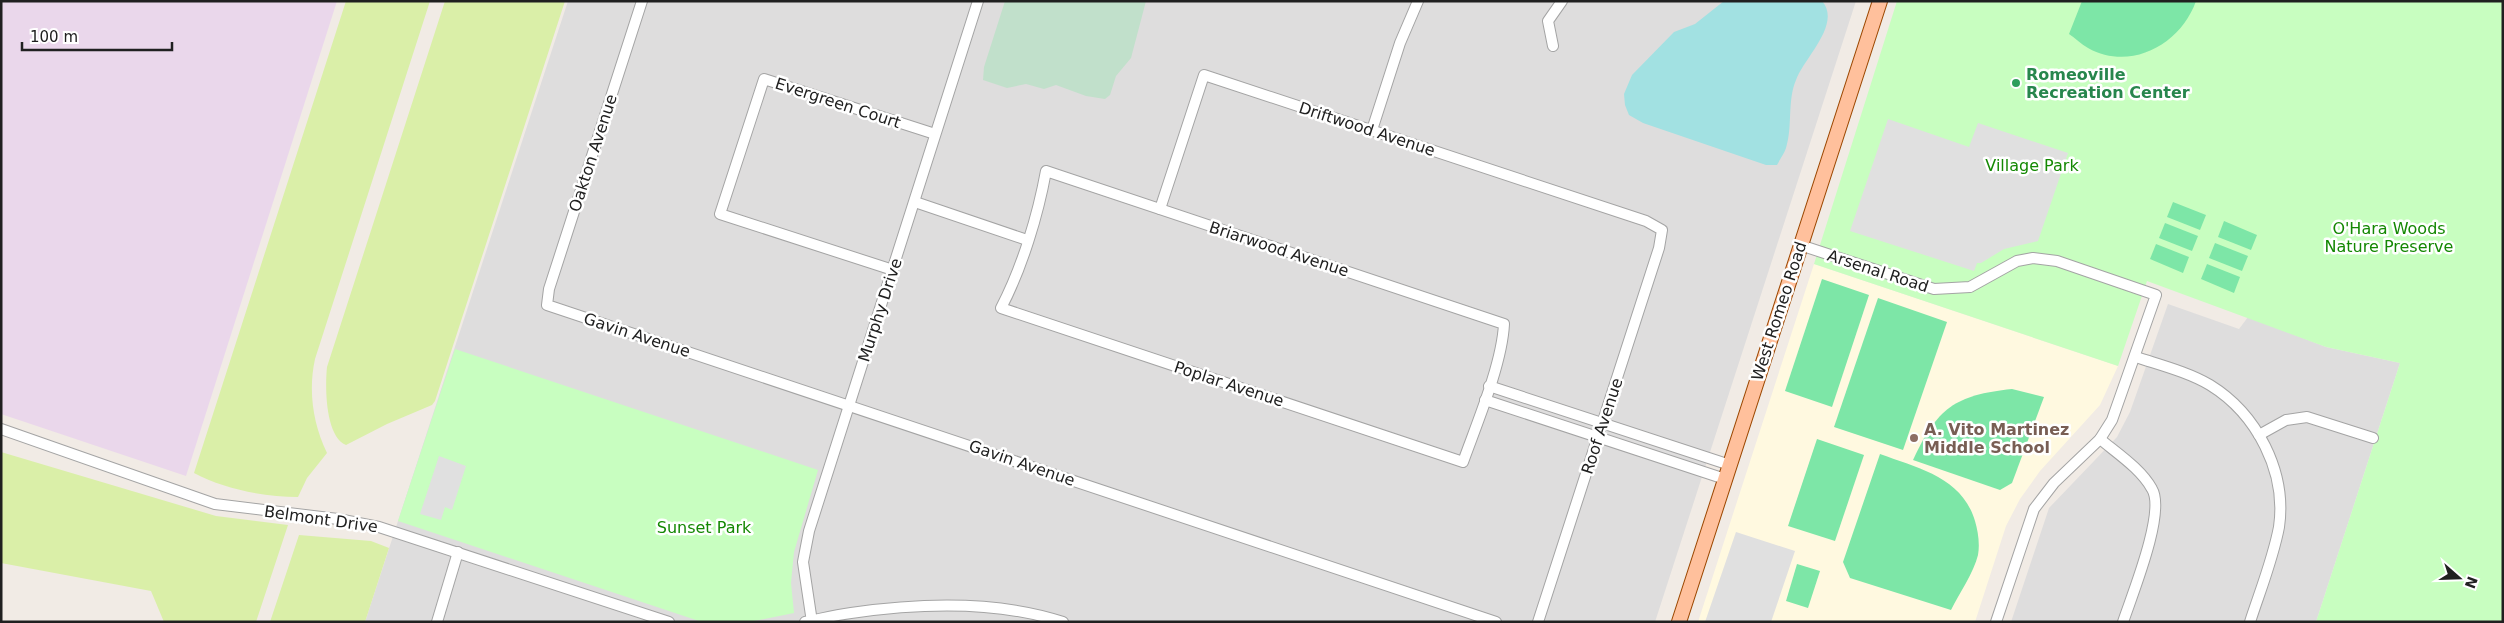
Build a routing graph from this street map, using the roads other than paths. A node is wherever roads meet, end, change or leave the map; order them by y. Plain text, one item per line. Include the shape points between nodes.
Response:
1 (642, 1) edge
2 (978, 1) edge
3 (1418, 1) edge
4 (1562, 1) edge
5 (1880, 1) edge
6 (1552, 46) dead end
7 (1372, 130) junction
8 (935, 134) junction
9 (915, 202) junction
10 (1160, 209) junction
11 (1662, 230) joint
12 (1027, 240) junction
13 (1800, 245) junction
14 (893, 270) junction
15 (547, 305) joint
16 (2136, 357) junction
17 (1489, 386) junction
18 (1485, 400) junction
19 (849, 405) junction
20 (1603, 424) junction
21 (1, 429) edge
22 (2260, 435) junction
23 (1599, 437) junction
24 (2372, 438) dead end
25 (2100, 439) junction
26 (1730, 465) junction
27 (1725, 479) junction
28 (458, 552) junction
29 (810, 621) edge
30 (437, 622) edge
31 (669, 622) edge
32 (1063, 622) edge
33 (1496, 622) edge
34 (1538, 622) edge
35 (1679, 622) edge
36 (1996, 622) edge
37 (2123, 622) edge
38 (2250, 622) edge

1 - 15 street, Oakton Avenue via 549,289
2 - 8 street, Murphy Drive
3 - 7 street via 1400,43
4 - 6 street via 1548,21
5 - 13 main road, West Romeo Road
7 - 10 street, Driftwood Avenue via 1204,76
7 - 11 street, Driftwood Avenue via 1646,221
8 - 9 street, Murphy Drive
8 - 14 street, Evergreen Court via 764,79 720,214
9 - 12 street
9 - 14 street, Murphy Drive
10 - 12 street, Briarwood Avenue via 1046,171
10 - 17 street, Briarwood Avenue via 1504,324 1504,337
11 - 20 street, Roof Avenue
12 - 18 street, Poplar Avenue via 1001,308 1463,462
13 - 16 street, Arsenal Road via 1934,290 1970,287 2017,261 2033,258 2057,261 2156,295
13 - 26 main road, West Romeo Road
14 - 19 street, Murphy Drive
15 - 19 street, Gavin Avenue
16 - 22 street via 2209,385 2240,409
16 - 25 street via 2112,420
17 - 18 street, Briarwood Avenue
17 - 20 street
18 - 23 street
19 - 29 street, Murphy Drive via 809,531 803,562
19 - 33 street, Gavin Avenue
20 - 23 street, Roof Avenue
20 - 26 street
21 - 28 street, Belmont Drive via 215,504 358,522
22 - 24 street via 2286,420 2306,417
22 - 38 street via 2276,475 2280,510 2277,537
23 - 27 street
23 - 34 street, Roof Avenue
25 - 36 street via 2054,484 2034,509
25 - 37 street via 2138,471 2153,490 2157,506
26 - 27 main road, West Romeo Road
27 - 35 main road, West Romeo Road
28 - 30 street
28 - 31 street, Belmont Drive
29 - 32 street via 849,613 932,605 1038,614

